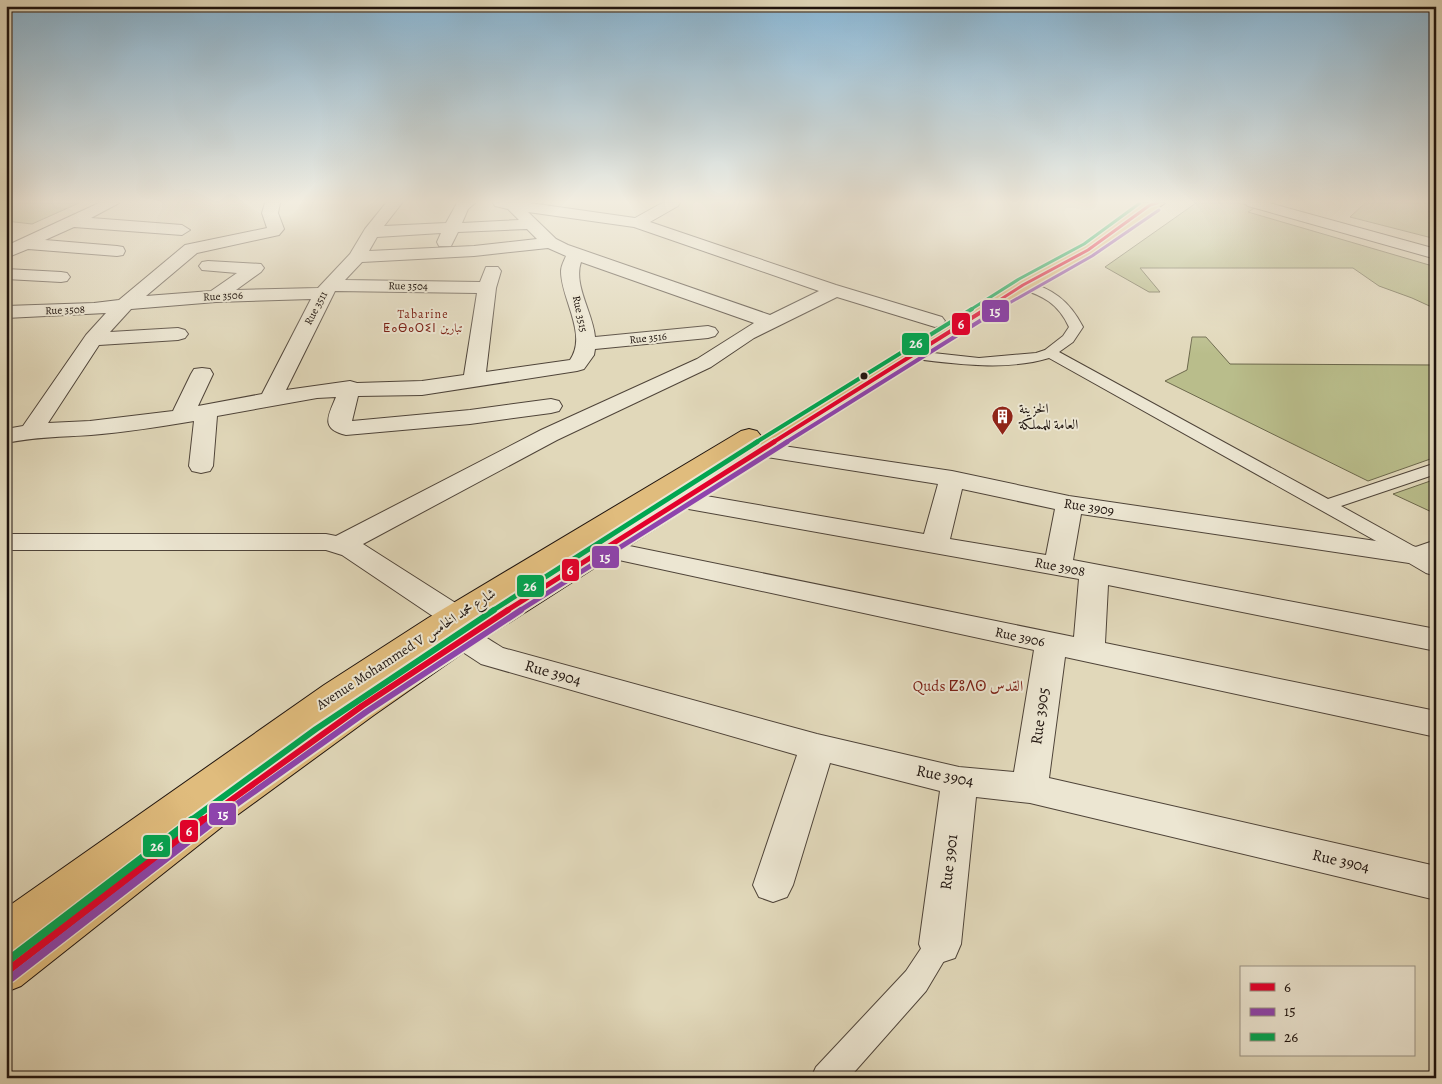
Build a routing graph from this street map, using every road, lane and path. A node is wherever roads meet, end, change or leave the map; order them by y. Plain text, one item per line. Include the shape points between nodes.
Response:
1 (184, 254) edge
2 (218, 254) edge
3 (359, 254) edge
4 (429, 254) edge
5 (575, 254) joint
6 (729, 254) edge
7 (1046, 254) edge
8 (1082, 254) edge
9 (357, 257) junction
10 (208, 266) junction
11 (6, 274) edge
12 (61, 277) dead end
13 (1023, 286) junction
14 (326, 289) junction
15 (836, 290) junction
16 (216, 296) junction
17 (179, 299) junction
18 (124, 306) junction
19 (6, 312) edge
20 (936, 321) junction
21 (771, 322) junction
22 (708, 332) dead end
23 (178, 334) dead end
24 (93, 339) junction
25 (587, 344) junction
26 (1050, 353) junction
27 (915, 355) junction
28 (202, 374) dead end
29 (474, 379) junction
30 (350, 388) junction
31 (271, 399) junction
32 (552, 406) dead end
33 (206, 412) junction
34 (182, 415) junction
35 (31, 431) junction
36 (6, 436) edge
37 (763, 450) junction
38 (201, 466) dead end
39 (1436, 468) edge
40 (952, 479) junction
41 (683, 500) junction
42 (1069, 504) junction
43 (1325, 506) junction
44 (6, 542) edge
45 (340, 545) junction
46 (935, 545) junction
47 (605, 550) junction
48 (1429, 557) edge
49 (1058, 566) junction
50 (1094, 573) junction
51 (459, 627) junction
52 (1436, 640) edge
53 (1051, 644) junction
54 (1089, 652) junction
55 (1436, 724) edge
56 (817, 747) junction
57 (959, 781) junction
58 (1030, 788) junction
59 (1436, 883) edge
60 (773, 885) dead end
61 (6, 932) edge
62 (940, 944) joint
63 (6, 972) edge
64 (827, 1078) edge

1 - 18 street
2 - 10 street
3 - 9 street, Rue 3511
4 - 9 street
5 - 21 street
5 - 25 street, Rue 3515 via 570,269
6 - 15 street
7 - 20 main road, Avenue Mohammed V شارع محمد الخامس
8 - 13 main road, Avenue Mohammed V شارع محمد الخامس
9 - 14 street, Rue 3511
10 - 16 street via 254,268
10 - 17 street
11 - 12 street
13 - 26 lane via 1047,293 1067,308 1076,327 1068,339
13 - 27 main road, Avenue Mohammed V شارع محمد الخامس
14 - 16 street, Rue 3506
14 - 29 street, Rue 3504 via 490,280
14 - 31 street, Rue 3511
15 - 20 street
15 - 21 street
16 - 17 street, Rue 3506
17 - 18 street, Rue 3506
18 - 19 street, Rue 3508
18 - 24 street
20 - 51 main road, Avenue Mohammed V شارع محمد الخامس
21 - 45 street via 704,363 549,435
22 - 25 street, Rue 3516
23 - 24 street
24 - 35 street
25 - 29 street, Rue 3515 via 581,361 570,367
26 - 27 lane via 979,362
26 - 43 lane
27 - 37 main road, Avenue Mohammed V شارع محمد الخامس
28 - 34 street
29 - 30 street via 406,389
30 - 31 street
30 - 32 street via 340,416 340,425 346,428
31 - 33 street
33 - 34 street
33 - 38 street
34 - 35 street via 129,424
35 - 36 street
37 - 40 street, Rue 3909
37 - 41 main road, Avenue Mohammed V شارع محمد الخامس
39 - 43 lane
40 - 42 street, Rue 3909
40 - 46 street
41 - 46 street, Rue 3908
41 - 47 main road, Avenue Mohammed V شارع محمد الخامس
42 - 48 street, Rue 3909
42 - 49 street
43 - 48 lane
44 - 45 street, Rue 3904 via 326,542
45 - 51 street, Rue 3904 via 352,549
46 - 49 street, Rue 3908
47 - 51 main road, Avenue Mohammed V شارع محمد الخامس
47 - 53 street, Rue 3906
49 - 50 street, Rue 3908
50 - 52 street, Rue 3908
50 - 54 street
51 - 56 street, Rue 3904 via 492,656
51 - 61 main road, Avenue Mohammed V شارع محمد الخامس via 320,704
51 - 63 main road, Avenue Mohammed V شارع محمد الخامس via 362,706 220,807
53 - 54 street, Rue 3906
53 - 58 street, Rue 3905
54 - 55 street, Rue 3906
56 - 57 street, Rue 3904
56 - 60 street
57 - 58 street, Rue 3904
57 - 62 street, Rue 3901
58 - 59 street, Rue 3904
62 - 64 lane via 916,981

